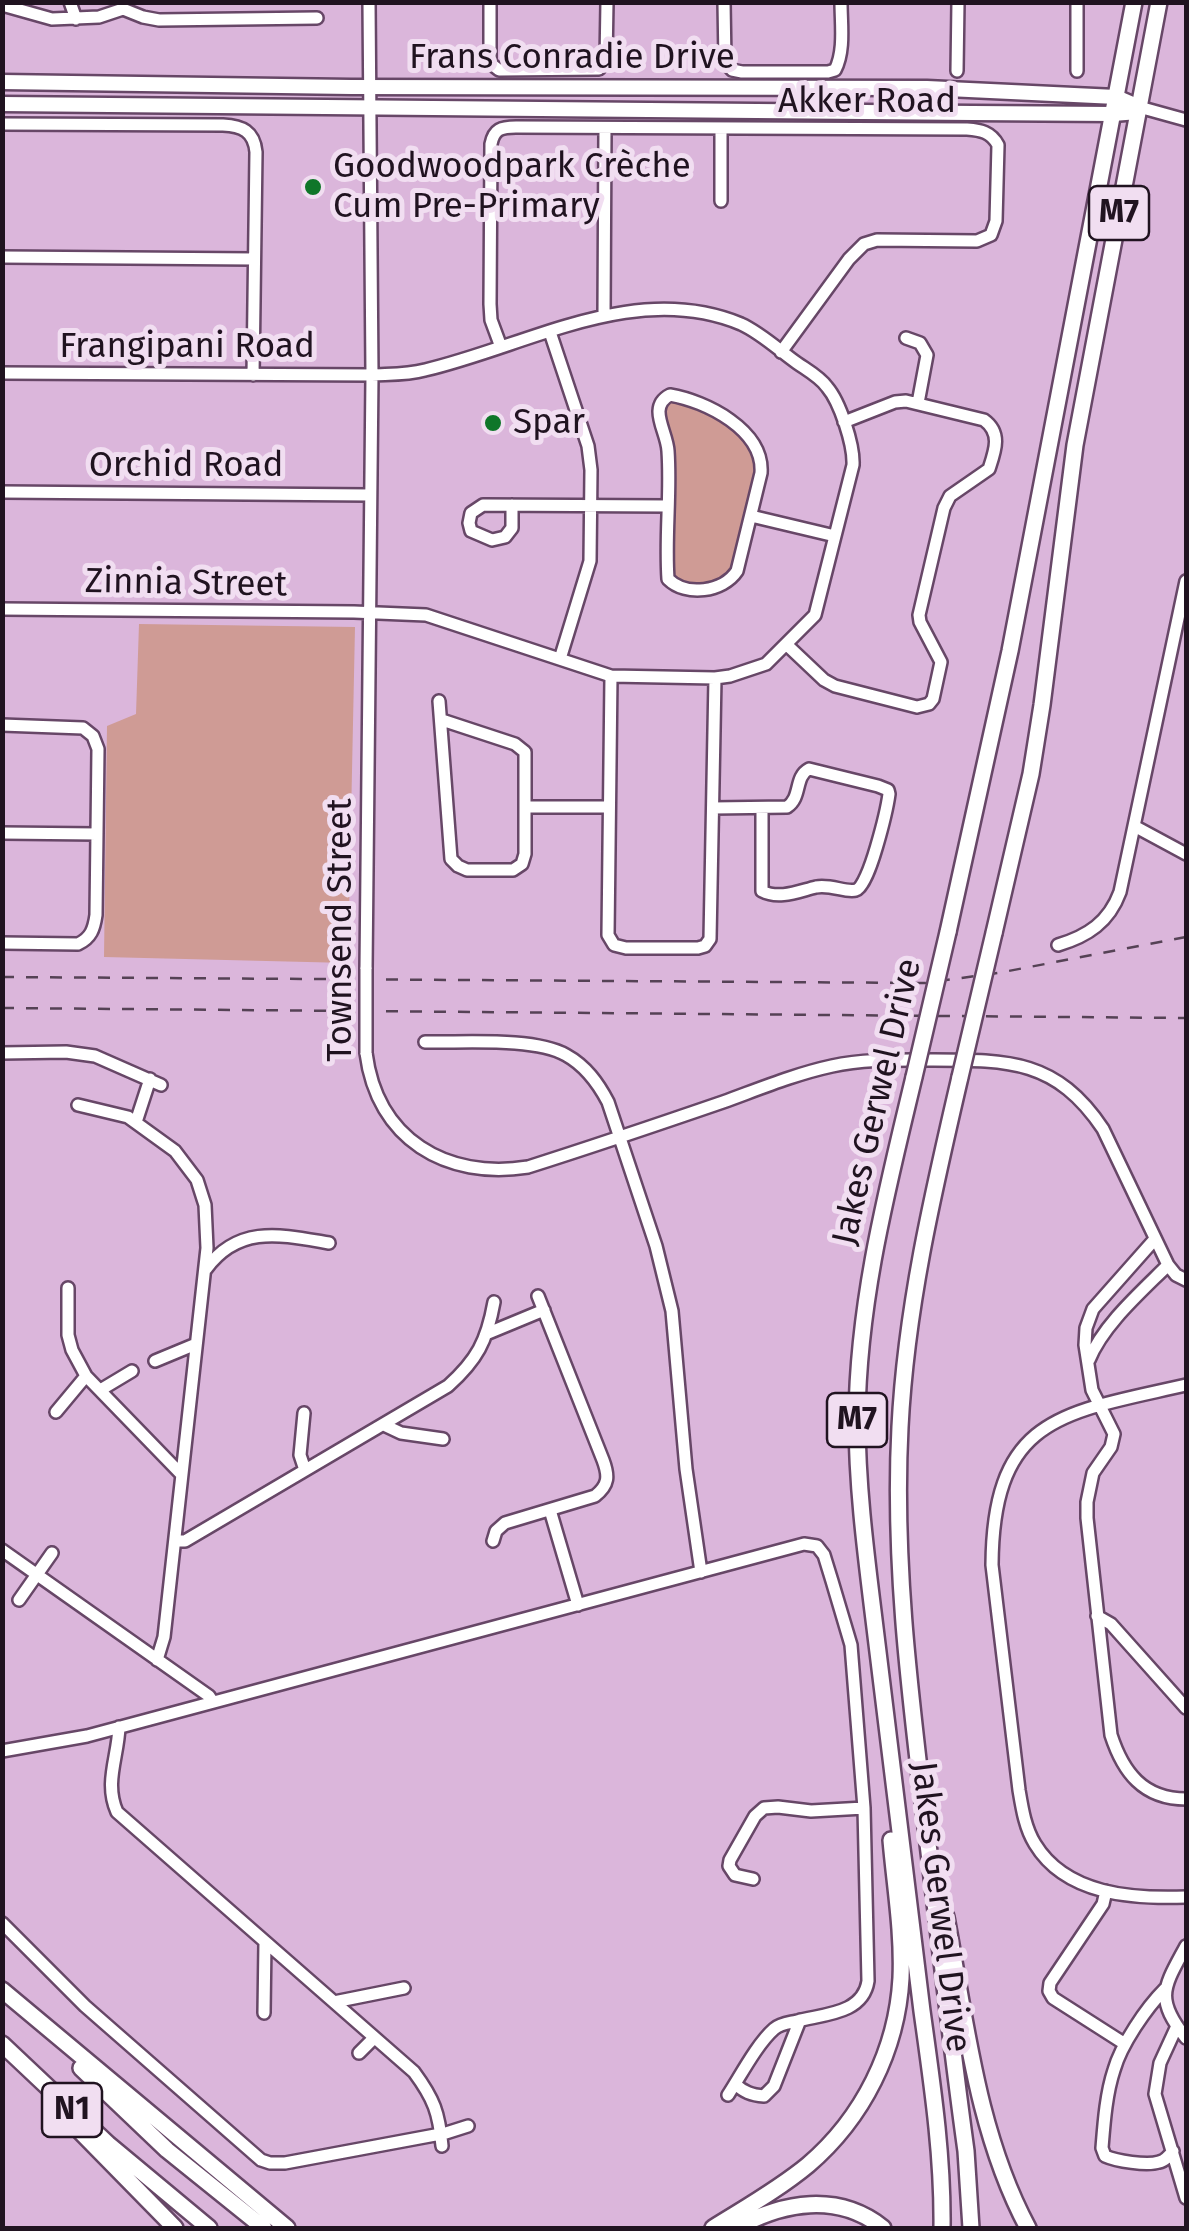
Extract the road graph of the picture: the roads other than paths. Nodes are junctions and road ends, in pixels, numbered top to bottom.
1 (70, 2) edge
2 (369, 2) edge
3 (490, 2) edge
4 (607, 2) edge
5 (724, 2) edge
6 (841, 2) edge
7 (958, 2) edge
8 (1077, 2) edge
9 (1134, 2) edge
10 (1159, 2) edge
11 (2, 5) edge
12 (123, 6) edge
13 (318, 18) dead end
14 (76, 19) junction
15 (957, 71) dead end
16 (1076, 71) dead end
17 (2, 82) edge
18 (369, 87) junction
19 (1116, 97) junction
20 (2, 104) edge
21 (370, 107) junction
22 (1143, 110) junction
23 (1112, 114) junction
24 (1186, 120) edge
25 (2, 124) edge
26 (605, 128) junction
27 (721, 130) junction
28 (721, 201) dead end
29 (2, 257) edge
30 (254, 259) junction
31 (604, 314) junction
32 (550, 332) junction
33 (906, 338) dead end
34 (502, 347) junction
35 (781, 352) junction
36 (2, 372) edge
37 (253, 374) junction
38 (372, 376) junction
39 (918, 403) junction
40 (844, 422) junction
41 (2, 492) edge
42 (370, 495) junction
43 (512, 505) dead end
44 (590, 505) junction
45 (668, 506) junction
46 (751, 516) junction
47 (836, 536) junction
48 (1186, 581) edge
49 (2, 609) edge
50 (369, 614) junction
51 (786, 644) junction
52 (560, 659) junction
53 (611, 676) junction
54 (714, 678) junction
55 (439, 701) dead end
56 (442, 720) junction
57 (2, 726) edge
58 (526, 806) junction
59 (609, 807) junction
60 (713, 808) junction
61 (762, 808) junction
62 (1136, 827) junction
63 (2, 833) edge
64 (97, 834) junction
65 (1186, 854) edge
66 (2, 943) edge
67 (1058, 945) dead end
68 (425, 1042) dead end
69 (2, 1053) edge
70 (78, 1105) dead end
71 (136, 1122) junction
72 (619, 1138) junction
73 (1155, 1239) junction
74 (329, 1243) dead end
75 (1168, 1265) junction
76 (204, 1272) junction
77 (1186, 1280) edge
78 (68, 1288) dead end
79 (538, 1296) dead end
80 (494, 1302) dead end
81 (544, 1310) junction
82 (486, 1334) junction
83 (196, 1344) junction
84 (1089, 1360) junction
85 (155, 1361) dead end
86 (132, 1371) dead end
87 (86, 1376) junction
88 (1186, 1385) edge
89 (102, 1389) junction
90 (1100, 1404) junction
91 (56, 1412) dead end
92 (304, 1413) dead end
93 (384, 1425) junction
94 (442, 1439) dead end
95 (305, 1470) junction
96 (181, 1474) junction
97 (550, 1510) junction
98 (174, 1541) junction
99 (493, 1541) dead end
100 (2, 1550) edge
101 (52, 1553) dead end
102 (701, 1572) junction
103 (38, 1574) junction
104 (19, 1600) dead end
105 (578, 1606) junction
106 (1097, 1616) junction
107 (158, 1660) junction
108 (883, 1697) junction
109 (214, 1702) junction
110 (1186, 1708) edge
111 (120, 1727) junction
112 (2, 1751) edge
113 (1186, 1798) edge
114 (864, 1808) junction
115 (928, 1845) junction
116 (753, 1880) dead end
117 (1106, 1891) junction
118 (1186, 1897) edge
119 (2, 1923) edge
120 (265, 1942) junction
121 (1186, 1946) edge
122 (404, 1988) dead end
123 (1165, 1990) junction
124 (2, 1991) edge
125 (334, 2002) junction
126 (264, 2013) dead end
127 (800, 2020) junction
128 (1177, 2026) junction
129 (374, 2038) junction
130 (1186, 2038) edge
131 (2, 2044) edge
132 (1125, 2044) junction
133 (2, 2052) edge
134 (358, 2052) dead end
135 (468, 2126) dead end
136 (441, 2140) junction
137 (1173, 2151) junction
138 (1160, 2162) junction
139 (1178, 2169) junction
140 (1186, 2198) edge
141 (175, 2228) edge
142 (210, 2228) edge
143 (264, 2228) edge
144 (287, 2228) edge
145 (712, 2228) edge
146 (736, 2228) edge
147 (883, 2228) edge
148 (942, 2228) edge
149 (971, 2228) edge
150 (1028, 2228) edge

1 - 14 street
2 - 18 street, Townsend Street
3 - 4 street
5 - 6 street
7 - 15 street
8 - 16 street
9 - 19 highway, Jakes Gerwel Drive / M7
10 - 22 highway, Jakes Gerwel Drive / M7
11 - 14 street
12 - 13 street
12 - 14 street
17 - 18 main road, Frans Conradie Drive
18 - 19 main road, Frans Conradie Drive
18 - 21 street, Townsend Street
19 - 22 main road, Frans Conradie Drive
19 - 23 highway, Jakes Gerwel Drive / M7
20 - 21 main road, Frans Conradie Drive
21 - 23 main road, Frans Conradie Drive
21 - 38 street, Townsend Street
22 - 23 main road, Frans Conradie Drive
22 - 24 street
22 - 115 highway, Jakes Gerwel Drive / M7, bridge
23 - 108 highway, Jakes Gerwel Drive / M7, bridge
25 - 30 street
26 - 27 street, Akker Road
26 - 31 street
26 - 34 street, Akker Road
27 - 28 street
27 - 35 street, Akker Road
29 - 30 street
30 - 37 street
31 - 32 street, Frangipani Road
31 - 35 street, Frangipani Road
32 - 34 street, Frangipani Road
32 - 44 street
33 - 39 street
34 - 38 street, Frangipani Road
35 - 40 street, Frangipani Road
36 - 37 street, Frangipani Road
37 - 38 street, Frangipani Road
38 - 42 street, Townsend Street
39 - 40 street
39 - 51 street
40 - 47 street, Zinnia Street
41 - 42 street, Orchid Road
42 - 50 street, Townsend Street
43 - 44 street
44 - 45 street
44 - 52 street
45 - 46 street
45 - 46 street
46 - 47 street
47 - 51 street, Zinnia Street
48 - 62 street
49 - 50 street, Zinnia Street
50 - 52 street, Zinnia Street
50 - 72 street, Townsend Street, bridge
51 - 54 street, Zinnia Street
52 - 53 street, Zinnia Street
53 - 54 street, Zinnia Street
53 - 59 street
54 - 60 street
55 - 56 street
56 - 58 street
56 - 58 street
57 - 64 street
58 - 59 street
59 - 60 street
60 - 61 street
61 - 61 street
62 - 65 street
62 - 67 street
63 - 64 street
64 - 66 street
68 - 72 street
69 - 71 street
70 - 71 street
71 - 76 street
72 - 73 street, Townsend Street
72 - 102 street
73 - 75 street, Townsend Street
73 - 84 street
74 - 76 street
75 - 77 street
75 - 84 street
76 - 83 street
78 - 87 street
79 - 81 street
80 - 82 street
81 - 82 street
81 - 97 street
82 - 93 street
83 - 85 street
83 - 96 street
84 - 90 street
86 - 89 street
87 - 89 street
87 - 91 street
88 - 90 street
89 - 96 street
90 - 106 street
90 - 117 street
92 - 95 street
93 - 94 street
93 - 95 street
95 - 98 street
96 - 98 street
97 - 99 street
97 - 105 street
98 - 107 street
100 - 103 street
101 - 103 street
102 - 105 street
102 - 114 street
103 - 104 street
103 - 107 street
105 - 109 street
106 - 110 street
106 - 113 street
107 - 109 street
108 - 145 highway
108 - 148 highway, Jakes Gerwel Drive / M7
109 - 111 street
111 - 112 street
111 - 120 street
114 - 116 street
114 - 127 street
115 - 149 highway, Jakes Gerwel Drive / M7
115 - 150 highway
117 - 118 street
117 - 132 street
119 - 136 street
120 - 125 street
120 - 126 street
121 - 123 street
122 - 125 street
123 - 128 street
123 - 132 street
124 - 143 highway, N1
124 - 144 highway
125 - 129 street
127 - 127 street
128 - 130 street
128 - 137 street
129 - 134 street
129 - 136 street
131 - 142 highway, N1
132 - 138 street
133 - 141 highway
135 - 136 street
137 - 138 street
137 - 139 street
138 - 139 street
139 - 140 street
146 - 147 highway

